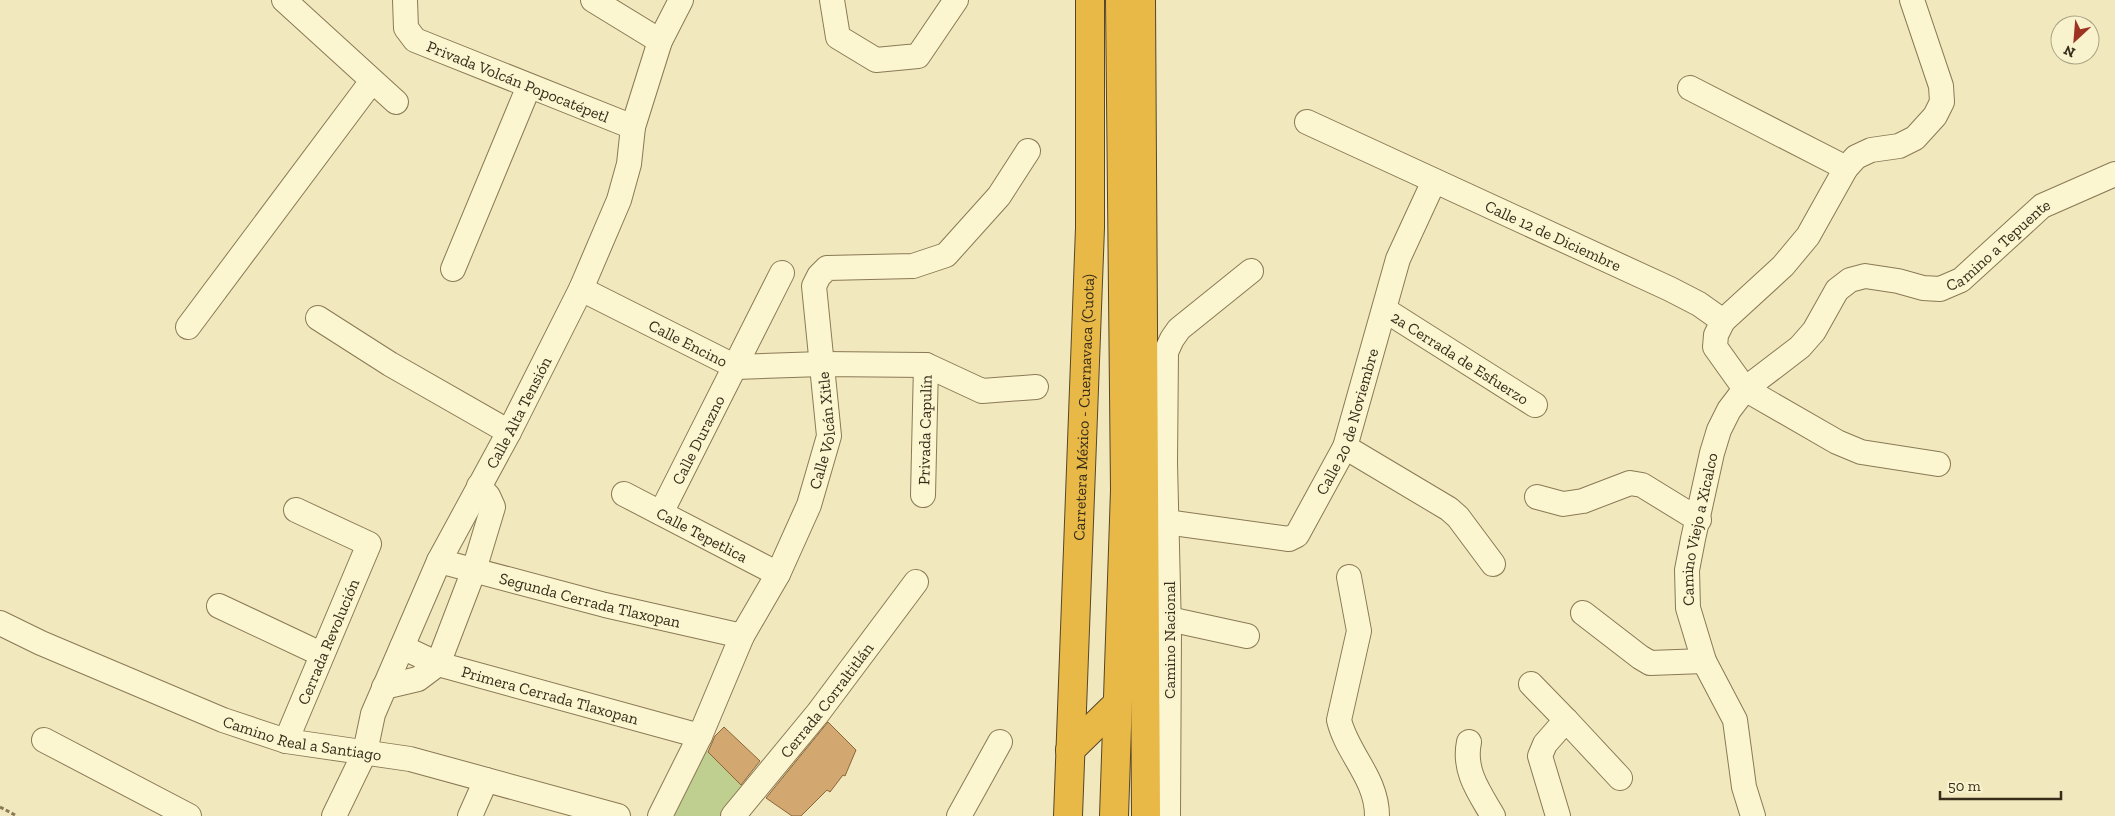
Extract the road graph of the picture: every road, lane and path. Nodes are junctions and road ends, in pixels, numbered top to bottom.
1 (284, 0) edge
2 (405, 0) edge
3 (593, 0) edge
4 (681, 0) edge
5 (832, 0) edge
6 (956, 0) edge
7 (1090, 0) edge
8 (1120, 0) edge
9 (1141, 0) edge
10 (1912, 0) edge
11 (660, 40) junction
12 (372, 81) junction
13 (529, 86) junction
14 (1690, 88) dead end
15 (396, 102) dead end
16 (1307, 122) dead end
17 (633, 127) junction
18 (1028, 151) dead end
19 (1846, 168) junction
20 (2115, 174) edge
21 (1434, 181) junction
22 (1090, 228) junction
23 (453, 269) dead end
24 (1251, 270) dead end
25 (782, 273) dead end
26 (581, 289) junction
27 (1385, 310) junction
28 (318, 318) dead end
29 (1723, 321) junction
30 (188, 327) dead end
31 (822, 364) junction
32 (926, 365) junction
33 (736, 367) junction
34 (1036, 387) dead end
35 (1745, 389) junction
36 (1535, 405) dead end
37 (509, 432) junction
38 (1345, 447) junction
39 (1938, 464) dead end
40 (479, 486) junction
41 (624, 494) dead end
42 (923, 495) dead end
43 (1537, 497) dead end
44 (296, 510) dead end
45 (661, 513) junction
46 (1699, 520) junction
47 (1166, 522) junction
48 (439, 561) junction
49 (1494, 564) dead end
50 (474, 570) junction
51 (778, 574) junction
52 (1349, 577) dead end
53 (916, 582) dead end
54 (220, 606) dead end
55 (1583, 613) dead end
56 (1169, 620) junction
57 (0, 623) edge
58 (742, 636) junction
59 (1247, 636) dead end
60 (402, 647) junction
61 (321, 654) junction
62 (1704, 661) junction
63 (438, 664) junction
64 (1531, 684) dead end
65 (384, 687) junction
66 (1112, 709) junction
67 (1566, 720) junction
68 (700, 736) junction
69 (44, 740) dead end
70 (286, 741) junction
71 (1000, 742) dead end
72 (1469, 742) dead end
73 (1070, 750) junction
74 (365, 752) junction
75 (1620, 778) dead end
76 (486, 780) junction
77 (0, 807) edge
78 (576, 811) edge
79 (17, 816) edge
80 (189, 816) edge
81 (334, 816) edge
82 (470, 816) edge
83 (618, 816) edge
84 (660, 816) edge
85 (733, 816) edge
86 (959, 816) edge
87 (1068, 816) edge
88 (1108, 816) edge
89 (1114, 816) edge
90 (1146, 816) edge
91 (1168, 816) edge
92 (1377, 816) edge
93 (1493, 816) edge
94 (1558, 816) edge
95 (1752, 816) edge

1 - 12 street
2 - 13 street, Privada Volcán Popocatépetl
3 - 11 street
4 - 11 street, Calle Alta Tensión
5 - 6 street
7 - 22 highway, Carretera México - Cuernavaca (Cuota)
8 - 89 highway
9 - 90 highway
10 - 19 street
11 - 17 street, Calle Alta Tensión
12 - 15 street
12 - 30 street
13 - 17 street, Privada Volcán Popocatépetl
13 - 23 street
14 - 19 street
16 - 21 street, Calle 12 de Diciembre
17 - 26 street, Calle Alta Tensión
18 - 31 street, Calle Volcán Xitle
19 - 29 street
20 - 35 street, Camino a Tepuente
21 - 27 street, Calle 20 de Noviembre
21 - 29 street, Calle 12 de Diciembre
22 - 66 highway
22 - 73 highway, Carretera México - Cuernavaca (Cuota)
24 - 47 street, Camino Nacional
25 - 33 street, Calle Durazno
26 - 33 street, Calle Encino
26 - 37 street, Calle Alta Tensión
27 - 36 street, 2a Cerrada de Esfuerzo
27 - 38 street, Calle 20 de Noviembre
28 - 37 street
29 - 35 street
31 - 32 street, Calle Encino
31 - 33 street, Calle Encino
31 - 51 street, Calle Volcán Xitle
32 - 34 street, Calle Encino
32 - 42 street, Privada Capulín
33 - 45 street, Calle Durazno
35 - 39 street
35 - 46 street, Camino Viejo a Xicalco
37 - 40 street, Calle Alta Tensión
38 - 47 street, Calle 20 de Noviembre
38 - 49 street
40 - 48 street, Calle Alta Tensión
40 - 50 street
41 - 45 street, Calle Tepetlica
43 - 46 street
44 - 61 street, Cerrada Revolución
45 - 51 street, Calle Tepetlica
46 - 62 street, Camino Viejo a Xicalco
47 - 56 street, Camino Nacional
48 - 50 street, Segunda Cerrada Tlaxopan
48 - 60 street, Calle Alta Tensión
50 - 58 street, Segunda Cerrada Tlaxopan
50 - 63 street
51 - 58 street, Calle Volcán Xitle
52 - 92 street
53 - 85 street, Cerrada Corraltitlán
54 - 61 street
55 - 62 street
56 - 59 street
56 - 91 street, Camino Nacional
57 - 70 street, Camino Real a Santiago
58 - 68 street, Calle Volcán Xitle
60 - 63 street, Primera Cerrada Tlaxopan
60 - 65 street, Calle Alta Tensión
61 - 70 street, Cerrada Revolución
62 - 95 street, Camino Viejo a Xicalco
63 - 65 street
63 - 68 street, Primera Cerrada Tlaxopan
64 - 67 street
65 - 74 street, Calle Alta Tensión
66 - 73 highway
66 - 88 highway
67 - 75 street
67 - 94 street
68 - 84 street, Calle Volcán Xitle
69 - 80 street
70 - 74 street, Camino Real a Santiago
71 - 86 street
72 - 93 street
73 - 87 highway, Carretera México - Cuernavaca (Cuota)
74 - 76 street, Camino Real a Santiago
74 - 81 street, Calle Alta Tensión
76 - 78 street, Camino Real a Santiago
76 - 82 street
77 - 79 path
78 - 83 street, Camino Real a Santiago

